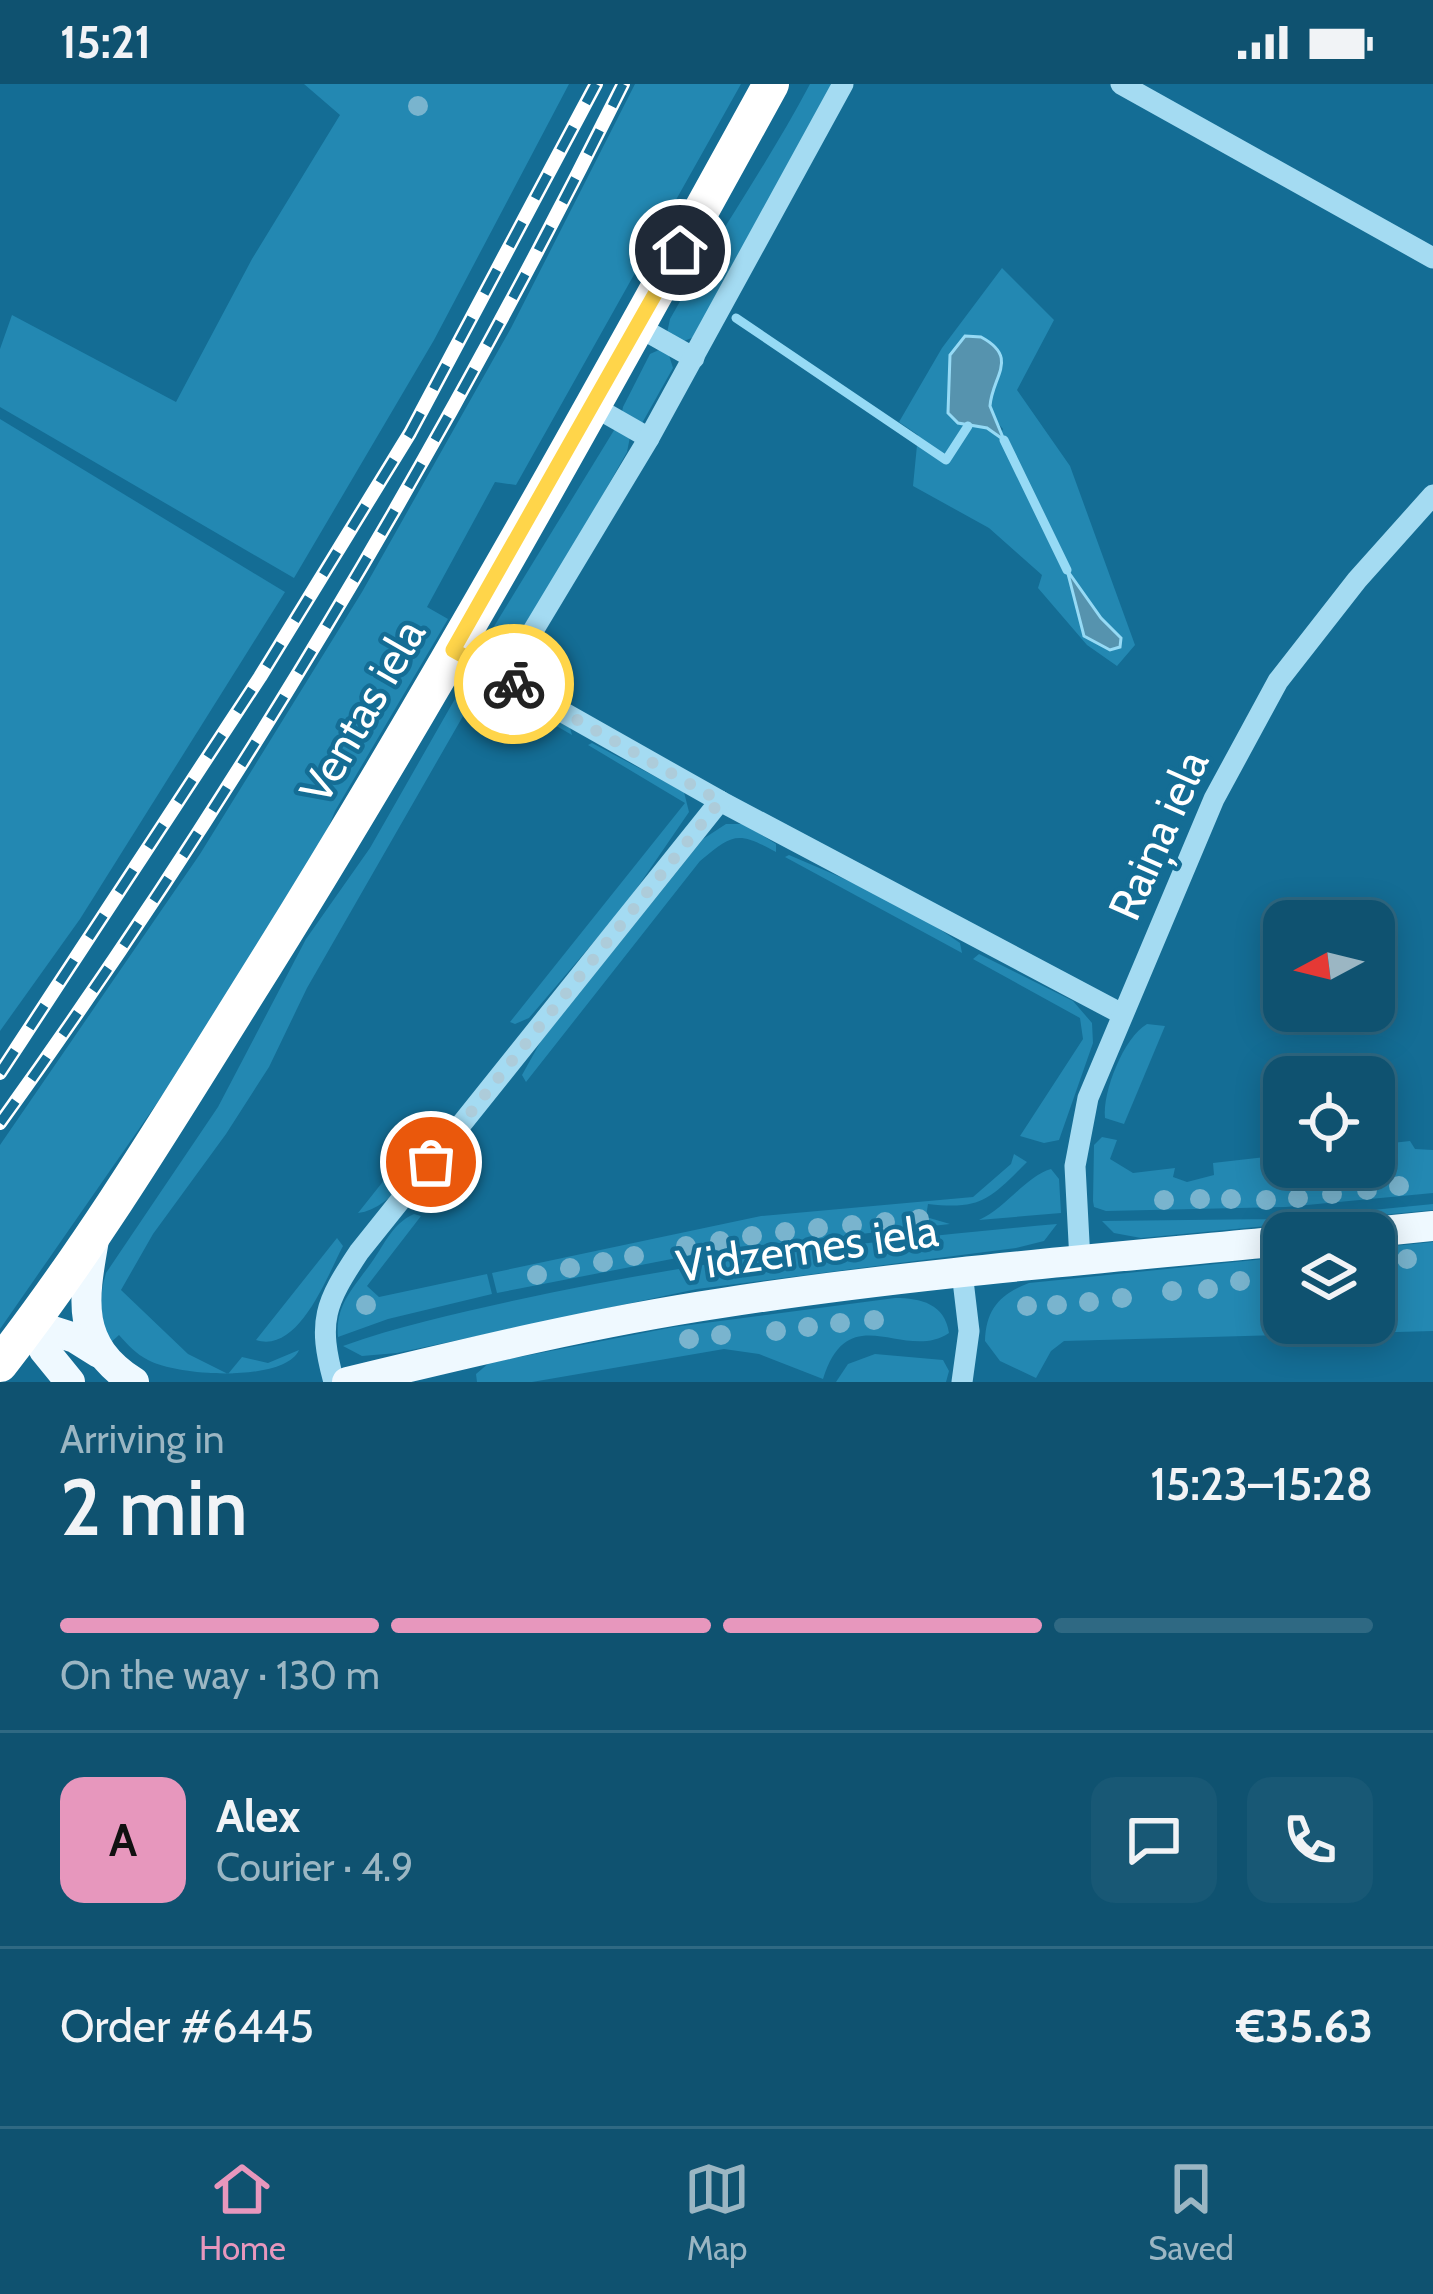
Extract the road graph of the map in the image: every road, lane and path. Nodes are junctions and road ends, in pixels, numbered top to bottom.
1 (771, 84) edge
2 (843, 84) edge
3 (1120, 84) edge
4 (1433, 258) edge
5 (637, 326) junction
6 (694, 358) junction
7 (593, 406) junction
8 (649, 438) junction
9 (1433, 495) edge
10 (453, 650) junction
11 (505, 679) junction
12 (720, 801) junction
13 (1121, 1014) junction
14 (1433, 1226) edge
15 (1395, 1230) edge
16 (96, 1231) junction
17 (1263, 1243) edge
18 (1080, 1261) junction
19 (962, 1272) junction
20 (31, 1324) junction
21 (98, 1353) junction
22 (0, 1364) edge
23 (70, 1382) edge
24 (134, 1382) edge
25 (334, 1382) edge
26 (347, 1382) edge
27 (962, 1382) edge

1 - 5 highway, Ventas iela
2 - 6 street
3 - 4 street
5 - 6 street
5 - 7 highway, Ventas iela
6 - 8 street
7 - 8 street
7 - 10 highway, Ventas iela
8 - 11 street
9 - 13 street, Raiņa iela
10 - 11 street
10 - 16 highway, Ventas iela
11 - 12 street
12 - 13 street
12 - 25 street
13 - 18 street, Raiņa iela
14 - 15 main road
16 - 20 highway, Ventas iela
16 - 21 main road
17 - 18 main road, Vidzemes iela
18 - 19 main road, Vidzemes iela
19 - 26 main road, Vidzemes iela
19 - 27 street
20 - 21 main road
20 - 22 highway, Ventas iela
20 - 23 main road
21 - 24 main road

